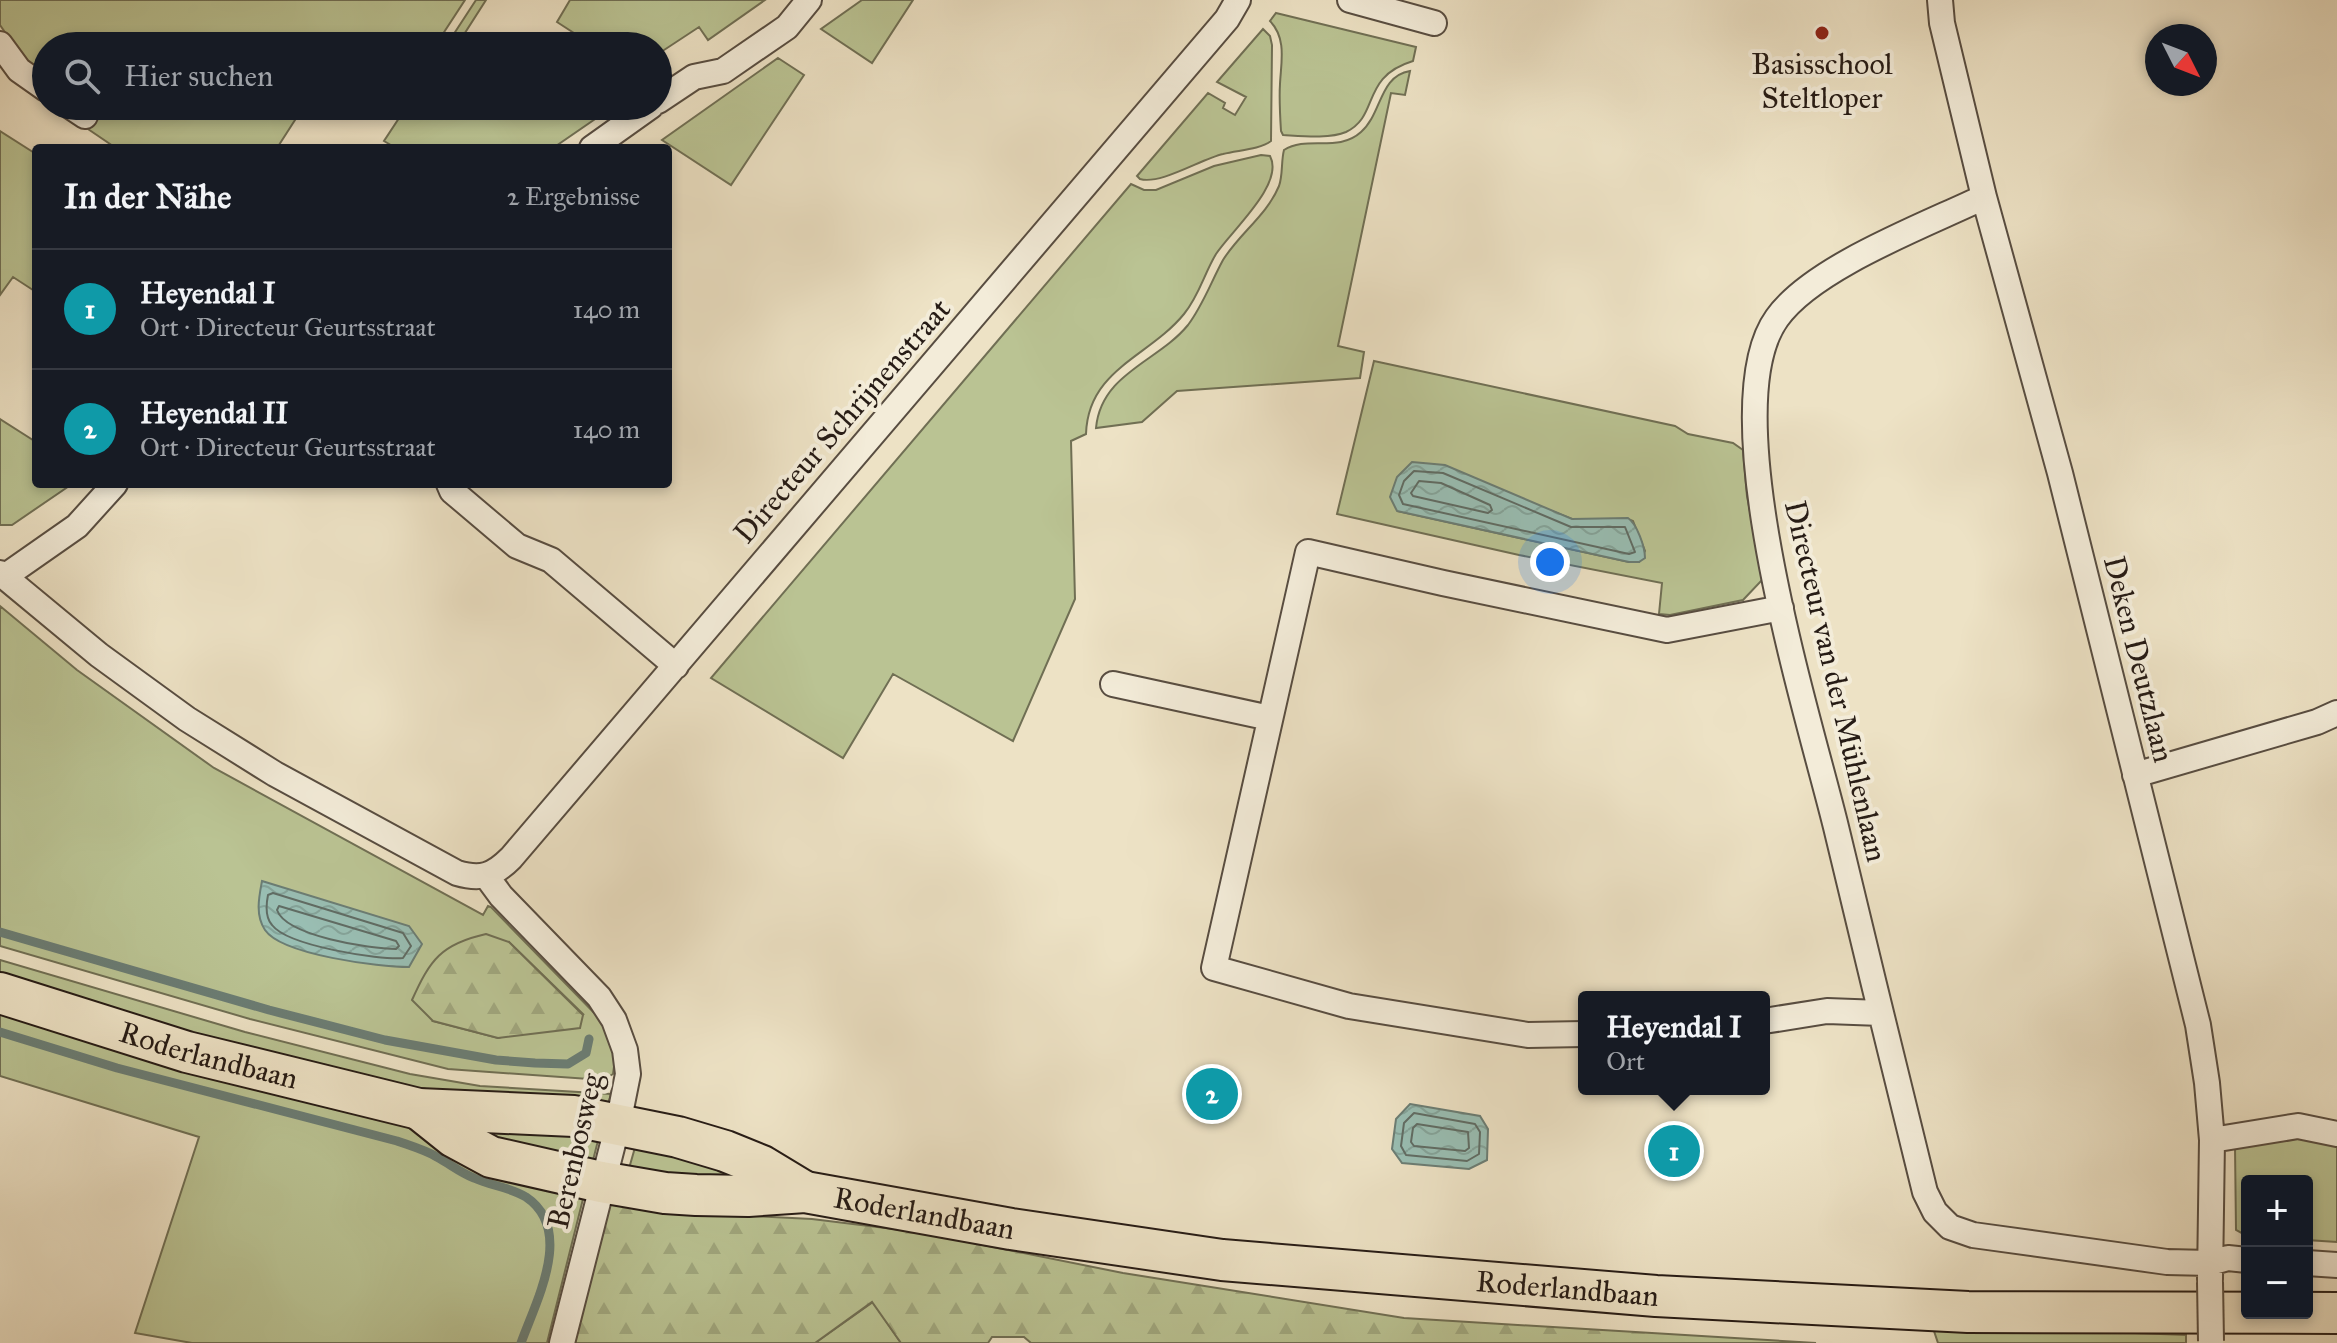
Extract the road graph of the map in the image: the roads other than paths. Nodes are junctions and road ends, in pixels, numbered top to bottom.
1 (809, 0) edge
2 (1238, 0) edge
3 (1350, 0) edge
4 (1940, 0) edge
5 (1434, 23) dead end
6 (0, 44) edge
7 (32, 79) edge
8 (672, 92) edge
9 (631, 120) edge
10 (598, 144) edge
11 (1984, 197) junction
12 (111, 488) edge
13 (451, 488) edge
14 (2, 575) edge
15 (1781, 608) junction
16 (676, 666) junction
17 (1113, 684) dead end
18 (2337, 713) edge
19 (1270, 718) junction
20 (2135, 775) junction
21 (487, 877) junction
22 (0, 993) edge
23 (1881, 1013) junction
24 (1770, 1020) edge
25 (1578, 1034) edge
26 (419, 1109) junction
27 (618, 1124) junction
28 (2337, 1134) edge
29 (2212, 1140) junction
30 (601, 1182) junction
31 (805, 1192) junction
32 (2241, 1259) edge
33 (2313, 1263) edge
34 (2337, 1265) edge
35 (2210, 1272) junction
36 (2337, 1313) edge
37 (2211, 1342) edge
38 (562, 1343) edge

1 - 8 street
2 - 16 street, Directeur Schrijnenstraat
3 - 5 street
4 - 11 street
6 - 7 street
9 - 10 street
11 - 15 street, Directeur van der Mühlenlaan
11 - 20 street, Deken Deutzlaan
12 - 14 street
13 - 16 street
14 - 21 street
15 - 19 street
15 - 23 street, Directeur van der Mühlenlaan
16 - 21 street, Directeur Schrijnenstraat
17 - 19 street
18 - 20 street
19 - 25 street
20 - 29 street, Deken Deutzlaan
21 - 27 street, Berenbosweg
22 - 26 main road, Roderlandbaan
23 - 24 street
23 - 35 street, Directeur van der Mühlenlaan
26 - 27 main road, Roderlandbaan
26 - 30 main road, Roderlandbaan
27 - 30 street, Berenbosweg
27 - 31 main road, Roderlandbaan
28 - 29 street
29 - 35 street, Deken Deutzlaan
30 - 31 main road, Roderlandbaan
30 - 38 street, Berenbosweg
31 - 36 main road, Roderlandbaan
32 - 35 street, Directeur van der Mühlenlaan
33 - 34 street
35 - 37 street, Deken Deutzlaan, bridge

